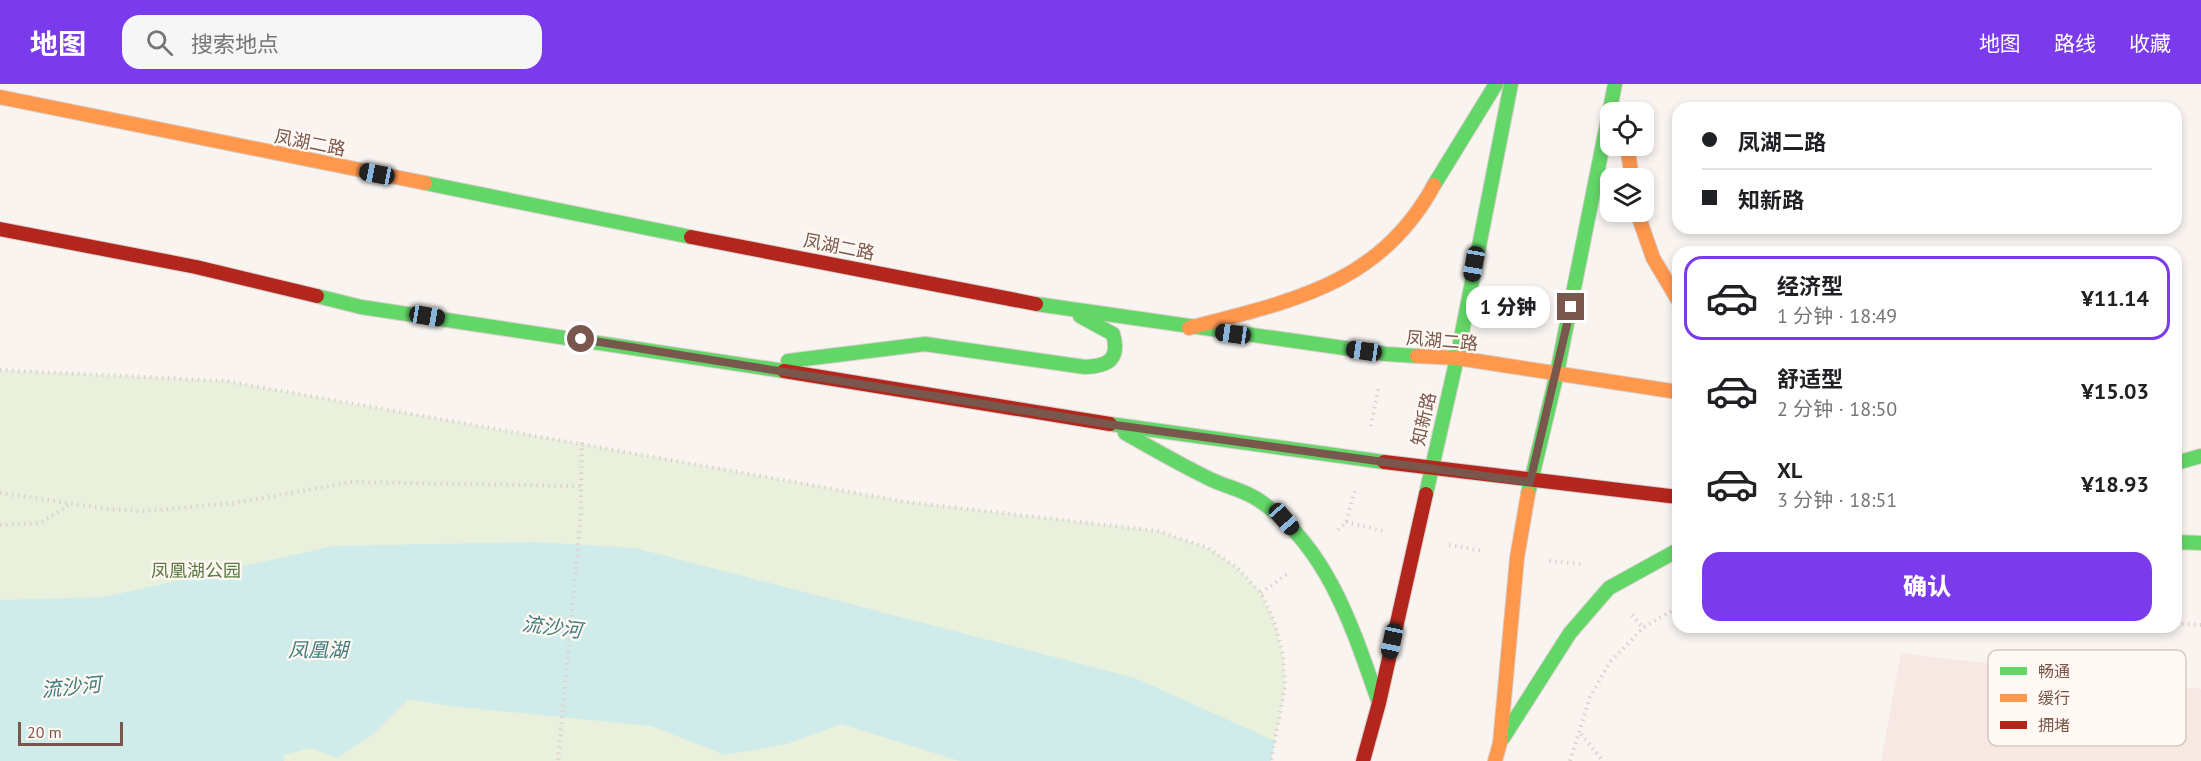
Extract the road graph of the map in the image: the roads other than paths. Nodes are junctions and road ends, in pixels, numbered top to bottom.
1 (1496, 84) edge
2 (1511, 84) edge
3 (1616, 84) edge
4 (0, 97) edge
5 (1620, 102) edge
6 (1640, 222) edge
7 (0, 229) edge
8 (1672, 291) edge
9 (1068, 310) junction
10 (1190, 328) junction
11 (1457, 358) junction
12 (753, 366) junction
13 (1557, 373) junction
14 (1672, 392) edge
15 (1108, 424) junction
16 (2201, 456) edge
17 (2182, 461) edge
18 (1431, 469) junction
19 (1530, 482) junction
20 (1672, 497) edge
21 (2182, 542) edge
22 (2201, 543) edge
23 (1672, 553) edge
24 (1379, 703) junction
25 (1500, 742) junction
26 (1363, 761) edge
27 (1495, 761) edge

1 - 10 street
2 - 11 street, 知新路
3 - 5 street
3 - 13 street
4 - 9 street, 凤湖二路
6 - 8 street
7 - 12 street
9 - 10 street, 凤湖二路
9 - 12 street
10 - 11 street, 凤湖二路
11 - 13 street, 凤湖二路
11 - 18 street, 知新路
12 - 15 street
13 - 14 street, 凤湖二路
13 - 19 street
15 - 18 street
15 - 24 street
16 - 17 street
18 - 19 street
18 - 24 street, 知新路
19 - 20 street
19 - 25 street
21 - 22 street
23 - 25 street
24 - 26 street, 知新路
25 - 27 street

